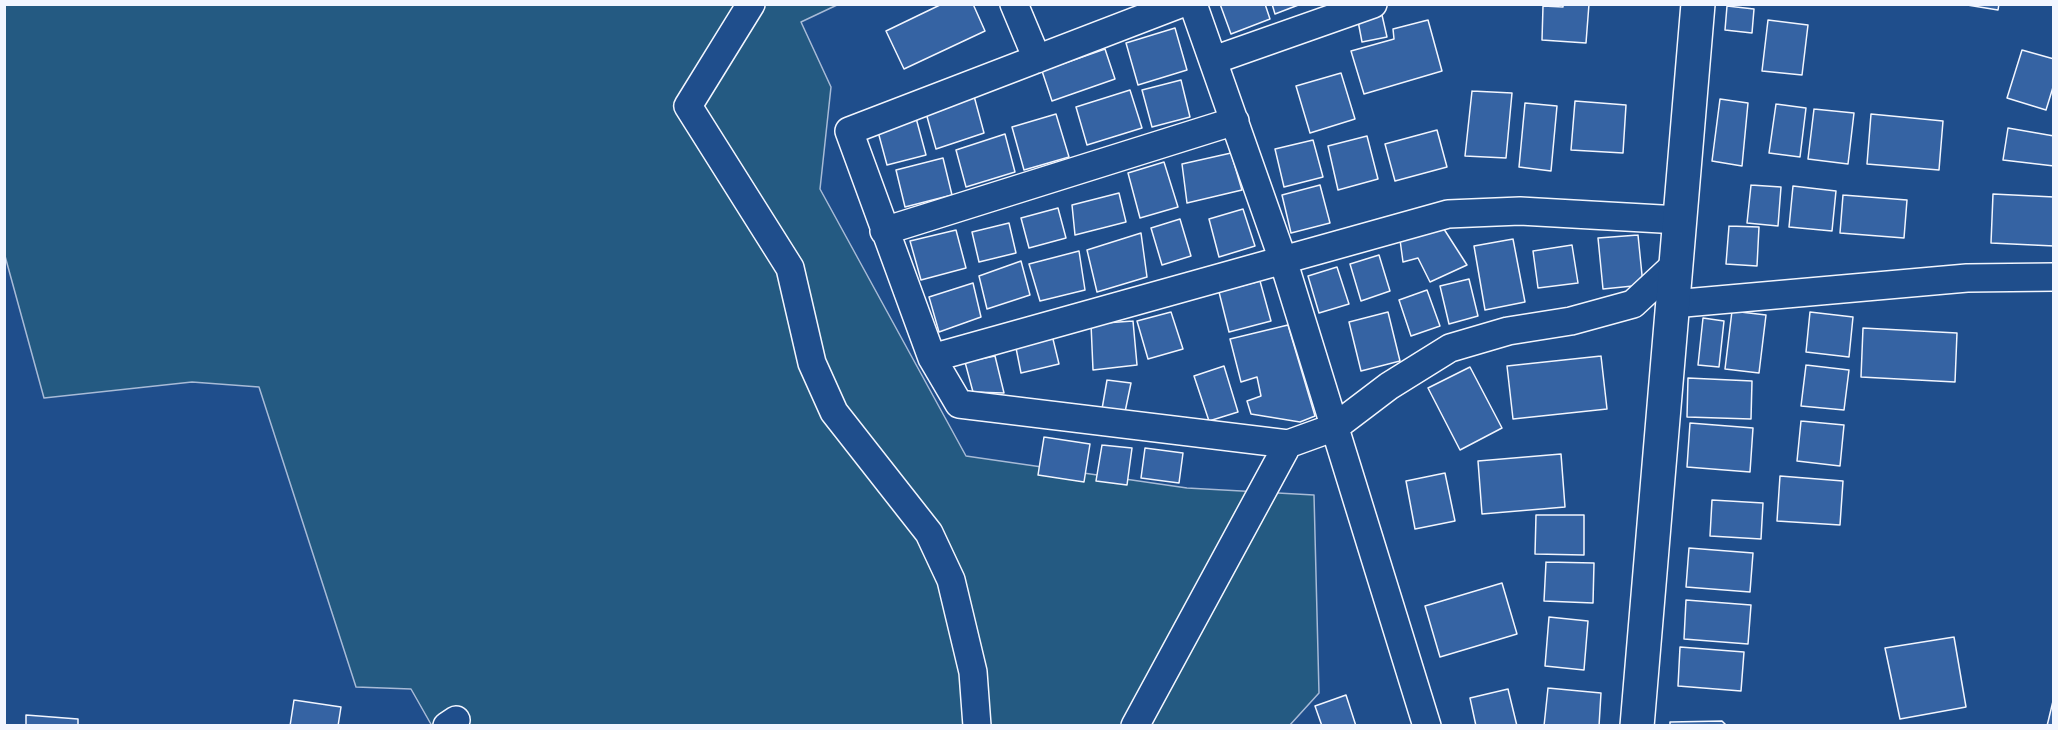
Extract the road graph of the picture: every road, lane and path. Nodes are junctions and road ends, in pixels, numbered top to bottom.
1 (751, 4) edge
2 (1014, 4) edge
3 (1180, 4) edge
4 (1193, 4) edge
5 (1373, 4) edge
6 (1698, 4) edge
7 (1037, 59) junction
8 (1214, 60) junction
9 (1235, 121) junction
10 (1679, 220) junction
11 (884, 231) junction
12 (1283, 260) junction
13 (1676, 264) junction
14 (2054, 277) edge
15 (1673, 304) junction
16 (932, 358) junction
17 (1335, 427) junction
18 (1287, 444) junction
19 (977, 726) edge
20 (1135, 726) edge
21 (1427, 726) edge
22 (1637, 726) edge

1 - 19 street
2 - 7 street
3 - 7 street
4 - 8 street
5 - 8 street
6 - 10 street
7 - 11 street
8 - 9 street
9 - 11 street
9 - 12 street
10 - 12 street
10 - 13 street
11 - 16 street
12 - 16 street
12 - 17 street
13 - 15 street
13 - 17 street
14 - 15 street
15 - 22 street
16 - 18 street
17 - 18 street
17 - 21 street
18 - 20 street

